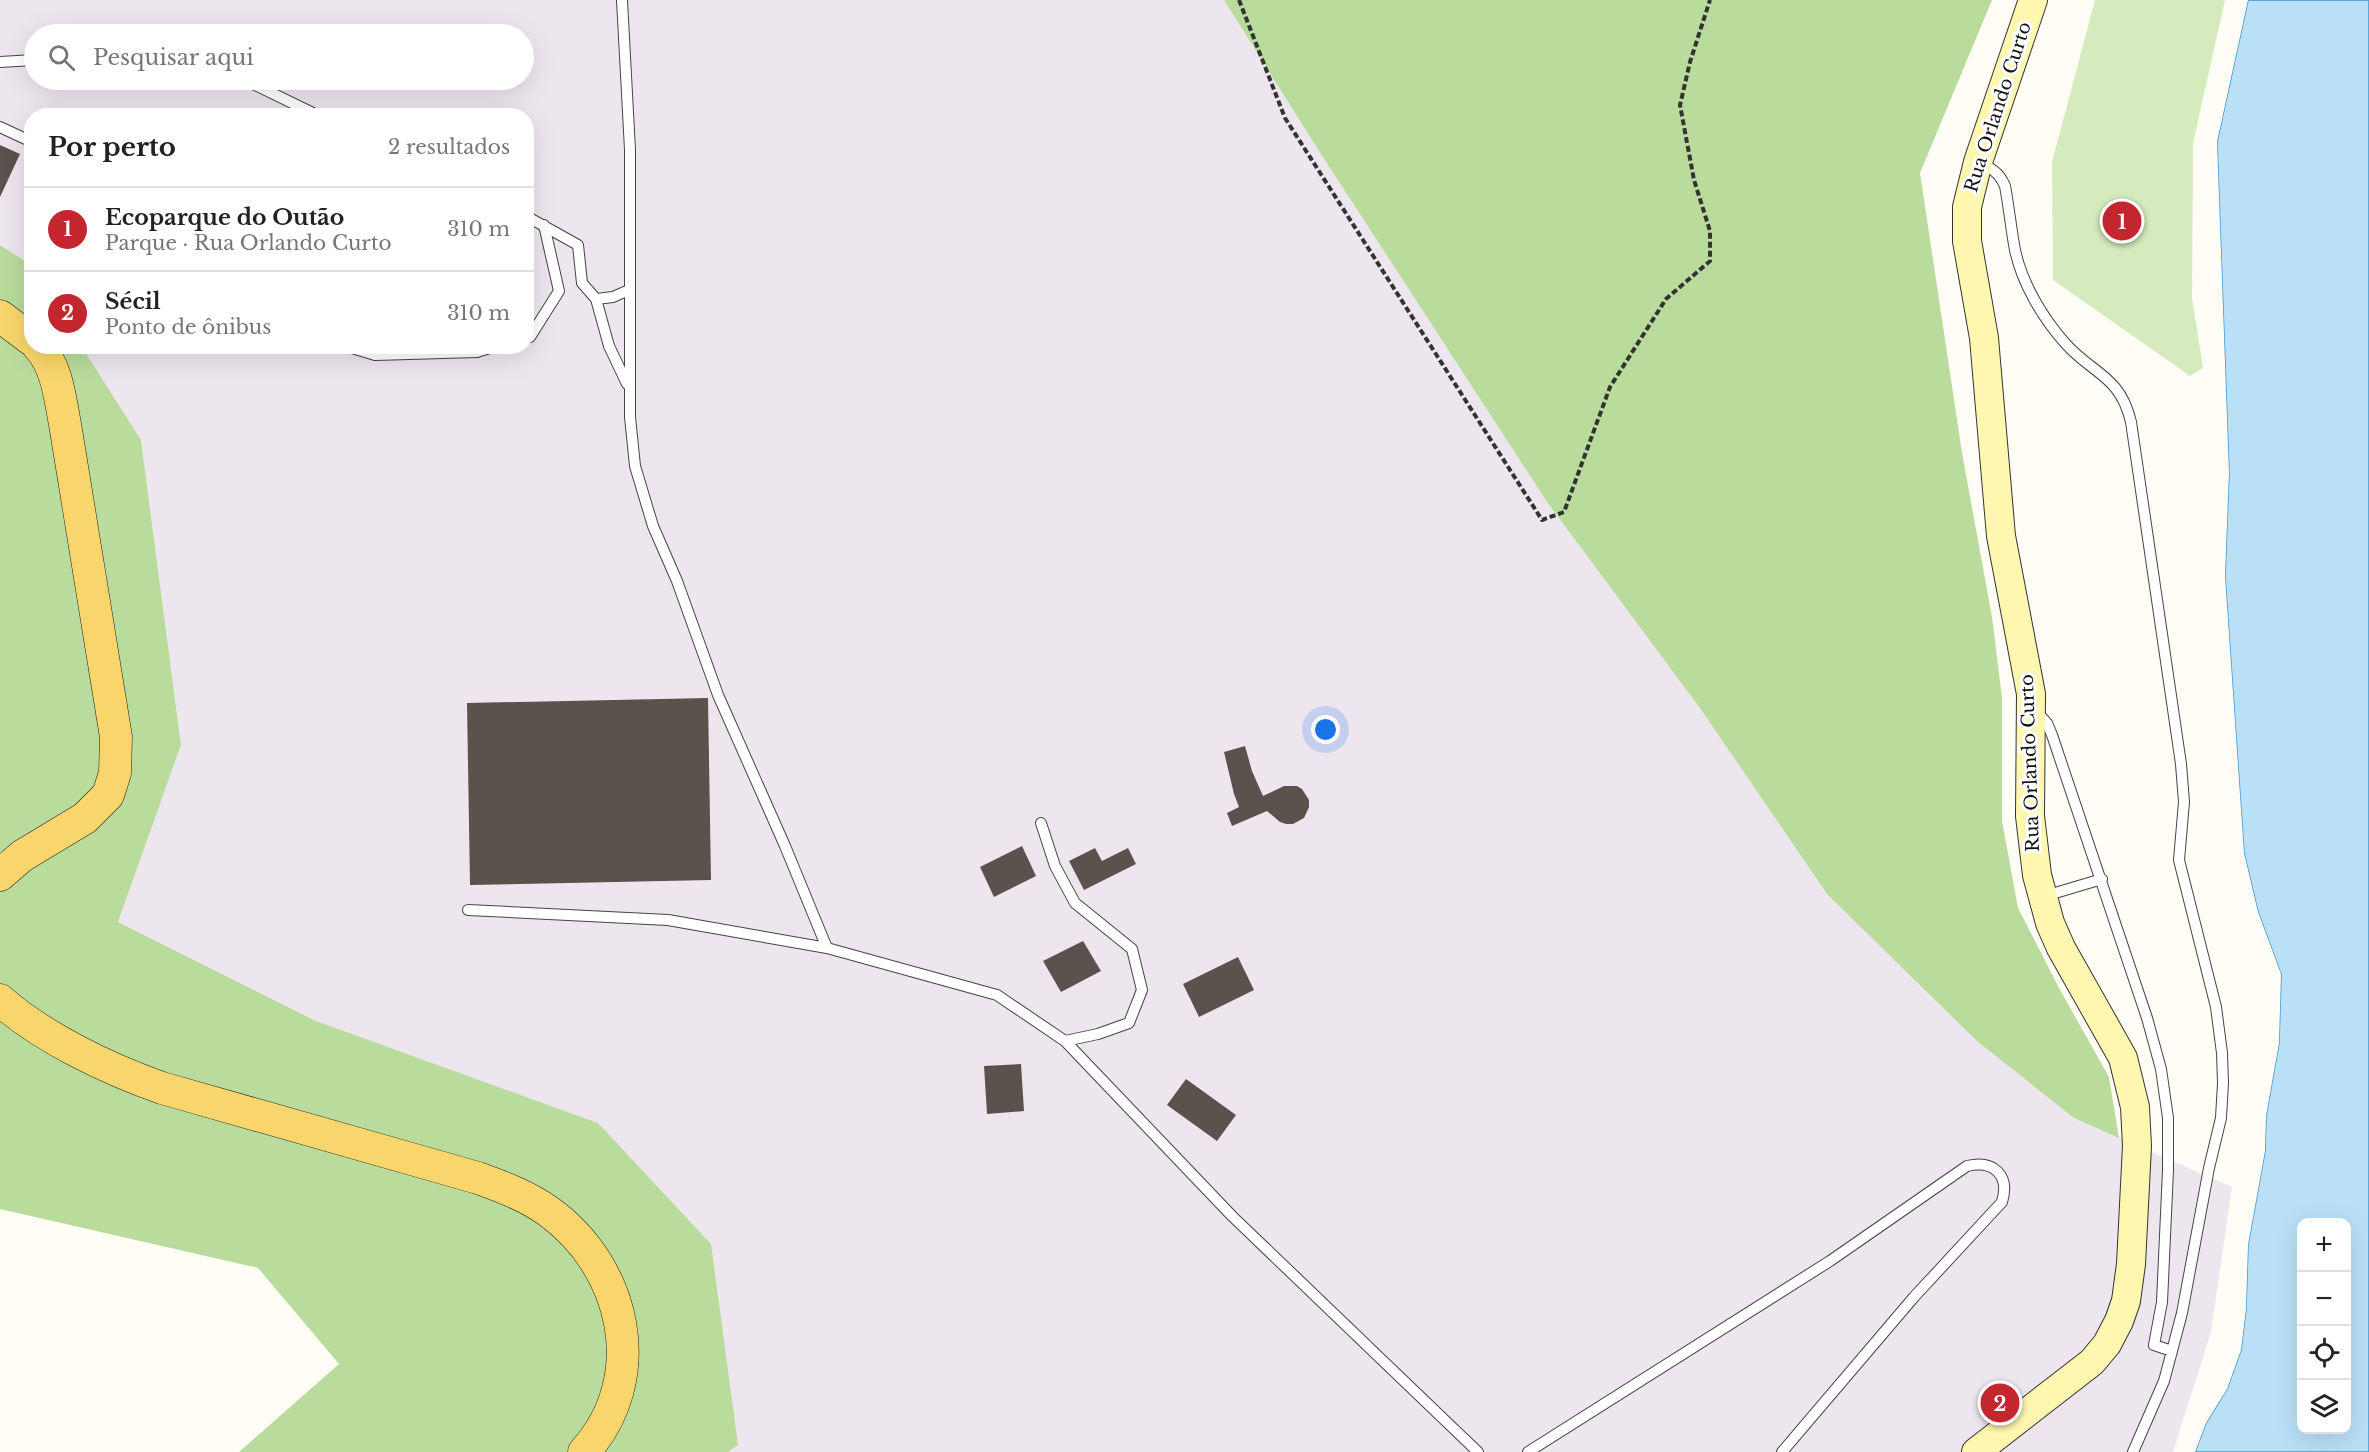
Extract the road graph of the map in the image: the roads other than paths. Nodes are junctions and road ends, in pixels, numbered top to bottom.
1 (622, 0) edge
2 (2033, 0) edge
3 (24, 61) edge
4 (0, 62) edge
5 (266, 90) edge
6 (303, 108) edge
7 (0, 127) edge
8 (24, 138) edge
9 (1978, 162) junction
10 (534, 220) edge
11 (544, 225) junction
12 (629, 290) junction
13 (596, 299) junction
14 (0, 316) edge
15 (534, 331) edge
16 (24, 334) edge
17 (44, 354) edge
18 (372, 354) edge
19 (409, 354) edge
20 (630, 389) junction
21 (2031, 709) junction
22 (1041, 824) dead end
23 (0, 875) edge
24 (2102, 879) junction
25 (2042, 897) junction
26 (468, 910) dead end
27 (827, 948) junction
28 (0, 1000) edge
29 (1065, 1041) junction
30 (2172, 1351) junction
31 (584, 1452) edge
32 (1478, 1452) edge
33 (1528, 1452) edge
34 (1782, 1452) edge
35 (1976, 1452) edge
36 (2133, 1452) edge

1 - 12 lane
2 - 9 main road, Rua Orlando Curto
3 - 4 lane
5 - 6 lane
7 - 8 lane
9 - 21 main road, Rua Orlando Curto
9 - 30 lane
10 - 11 lane
11 - 13 lane
11 - 15 lane
12 - 13 lane
12 - 20 lane
13 - 20 lane
14 - 16 main road
17 - 23 main road
18 - 19 lane
20 - 27 lane
21 - 24 lane
21 - 25 main road, Rua Orlando Curto
22 - 29 lane
24 - 25 lane
24 - 30 lane
25 - 35 main road, Rua Orlando Curto
26 - 27 lane
27 - 29 lane
28 - 31 main road
29 - 32 lane
30 - 36 lane
33 - 34 lane

